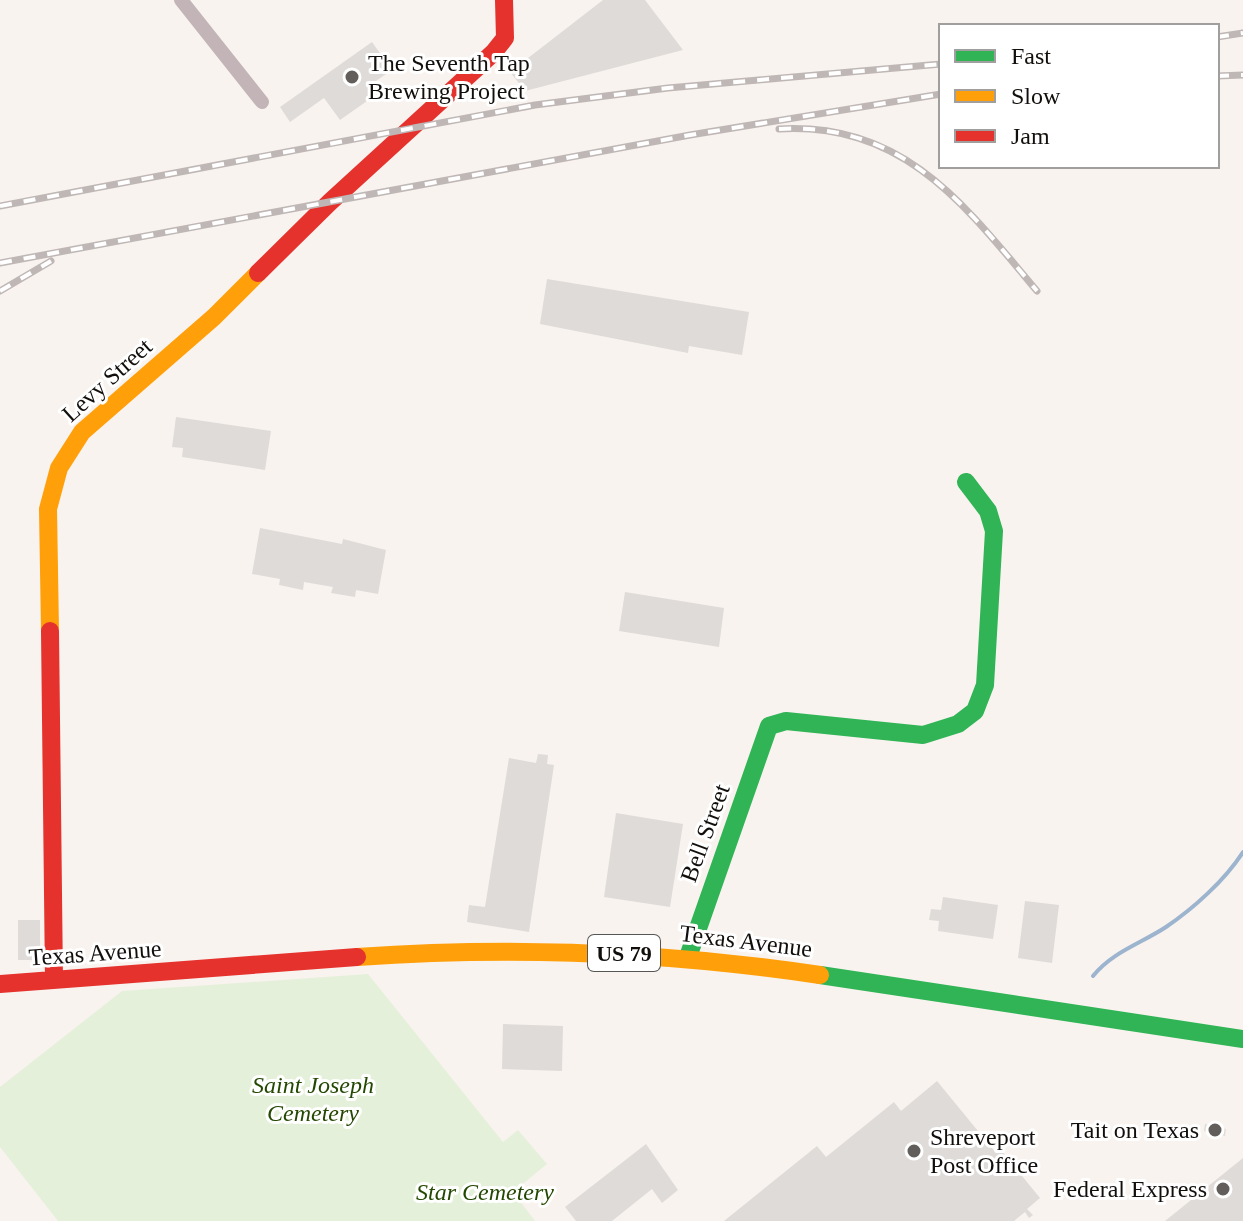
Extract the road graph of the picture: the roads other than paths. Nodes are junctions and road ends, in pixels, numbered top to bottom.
1 (181, 0) edge
2 (504, 0) edge
3 (262, 102) dead end
4 (966, 482) dead end
5 (688, 957) junction
6 (54, 980) junction
7 (0, 984) edge
8 (1243, 1039) edge

1 - 3 street
2 - 6 street, Levy Street
4 - 5 street, Bell Street
5 - 6 street, Texas Avenue / US 79
5 - 8 street, Texas Avenue / US 79
6 - 7 street, Texas Avenue / US 79

